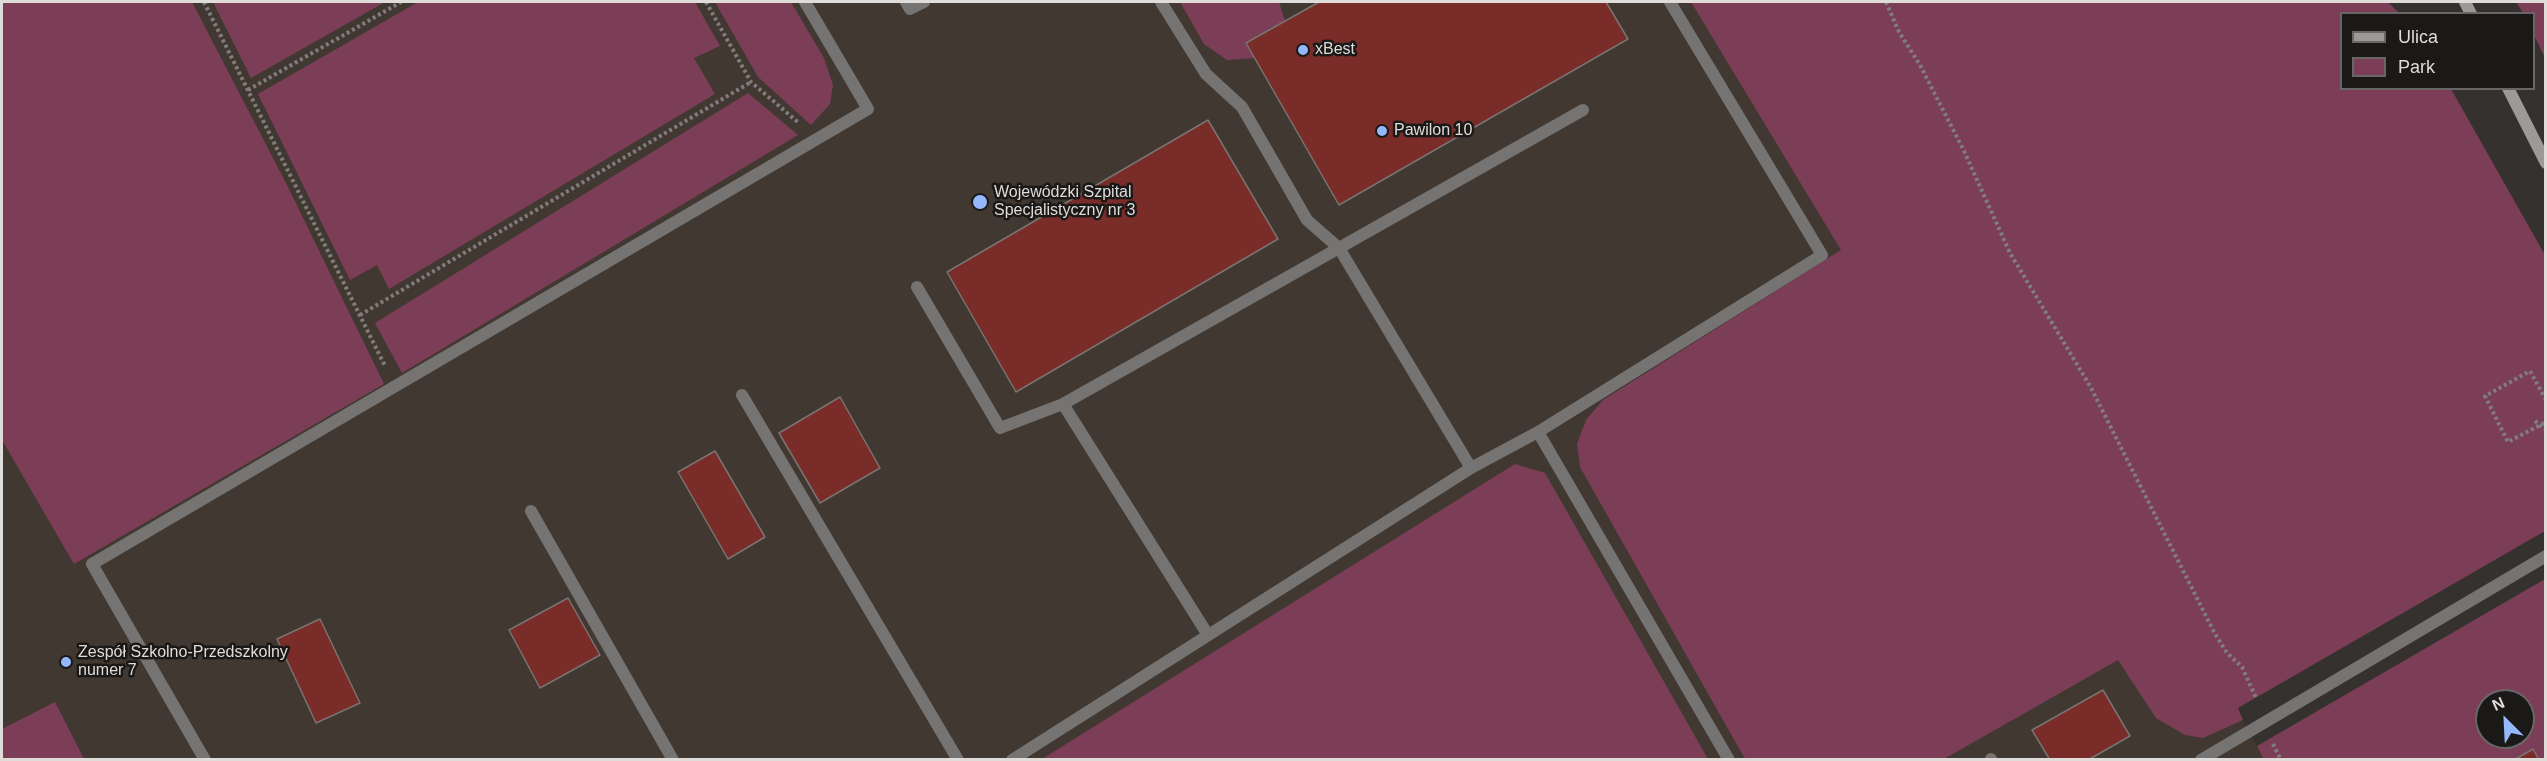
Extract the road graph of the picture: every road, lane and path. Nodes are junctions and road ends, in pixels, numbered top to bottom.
1 (204, 2) edge
2 (401, 2) edge
3 (706, 2) edge
4 (806, 2) edge
5 (906, 2) edge
6 (924, 2) edge
7 (1161, 2) edge
8 (1670, 2) edge
9 (1886, 2) edge
10 (751, 82) junction
11 (248, 90) junction
12 (2509, 90) edge
13 (1583, 110) dead end
14 (817, 139) junction
15 (2546, 163) edge
16 (1339, 248) junction
17 (917, 287) dead end
18 (360, 315) junction
19 (396, 386) junction
20 (742, 395) dead end
21 (2546, 400) edge
22 (1063, 404) junction
23 (2535, 421) dead end
24 (2546, 422) edge
25 (2540, 425) junction
26 (2546, 430) edge
27 (1538, 432) junction
28 (1471, 468) junction
29 (531, 511) dead end
30 (2546, 556) edge
31 (1208, 635) junction
32 (2262, 722) junction
33 (205, 759) edge
34 (673, 759) edge
35 (958, 759) edge
36 (1012, 759) edge
37 (1729, 759) edge
38 (2201, 759) edge
39 (2281, 759) edge

1 - 11 path
2 - 11 path
3 - 10 path
4 - 14 lane
5 - 6 lane
7 - 16 lane
8 - 27 lane
9 - 32 path
10 - 14 path
10 - 18 path
11 - 18 path
12 - 15 street
13 - 16 lane
14 - 19 lane
16 - 22 lane
16 - 28 lane
17 - 22 lane
18 - 19 path
19 - 33 lane
20 - 35 lane
21 - 25 path
22 - 31 lane
23 - 25 path
24 - 25 path
25 - 26 path
27 - 28 lane
27 - 37 lane
28 - 31 lane
29 - 34 lane
30 - 32 lane
31 - 36 lane
32 - 38 lane
32 - 39 path

